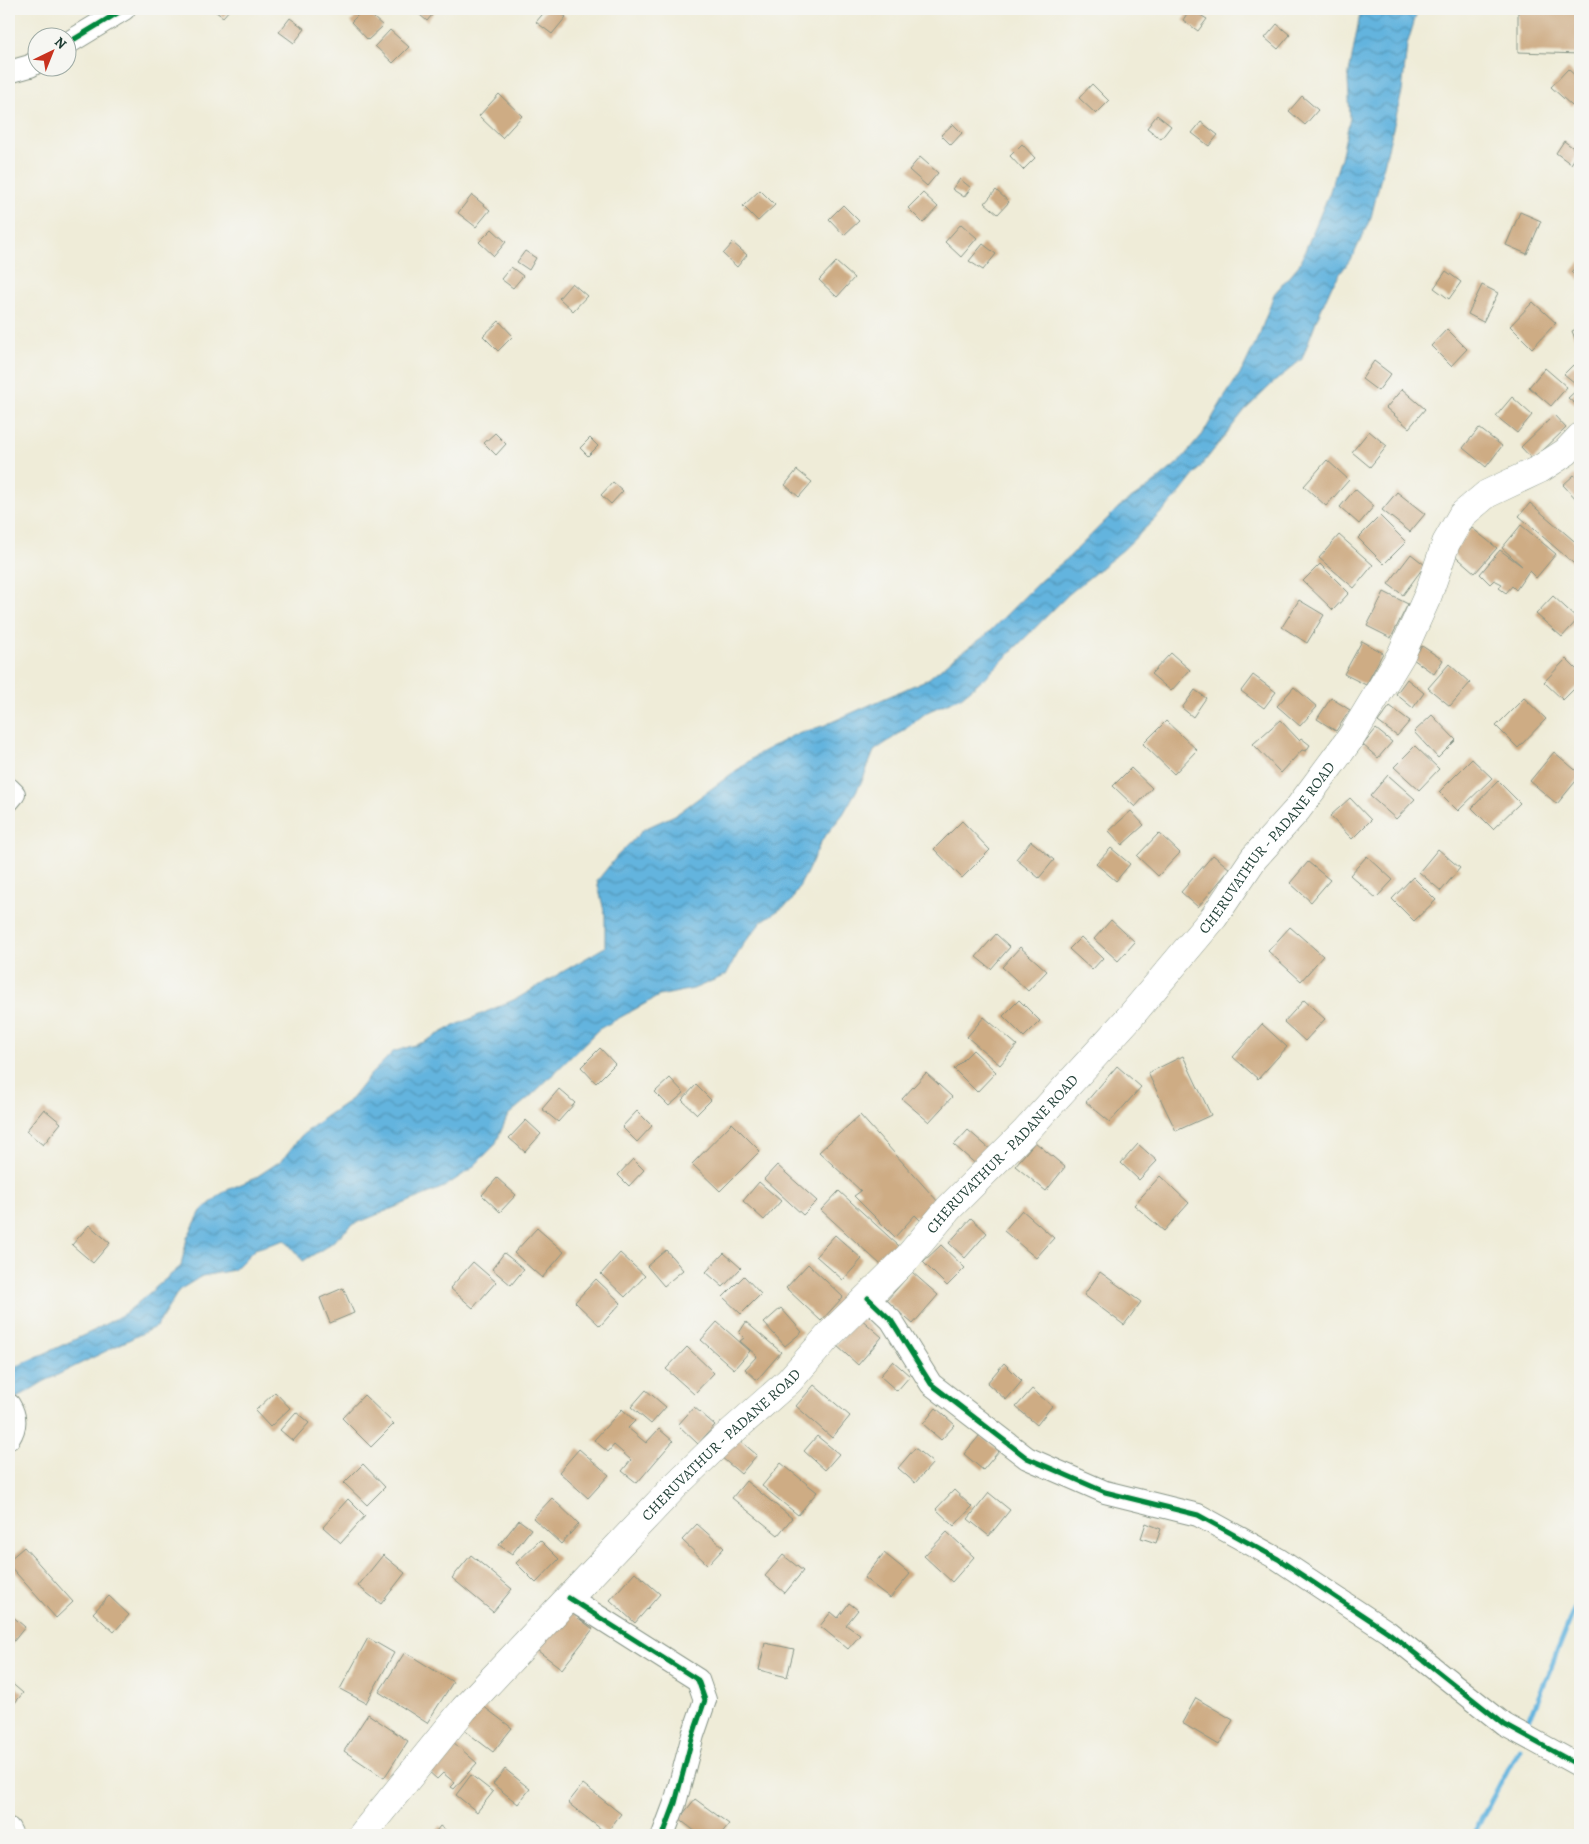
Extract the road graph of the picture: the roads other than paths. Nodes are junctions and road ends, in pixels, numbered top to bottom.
1 (124, 9) edge
2 (78, 37) edge
3 (28, 67) edge
4 (9, 72) edge
5 (1580, 437) edge
6 (9, 789) edge
7 (9, 800) edge
8 (868, 1298) junction
9 (11, 1409) edge
10 (9, 1438) edge
11 (569, 1598) junction
12 (1580, 1766) edge
13 (9, 1829) edge
14 (12, 1835) edge
15 (362, 1835) edge
16 (663, 1835) edge

1 - 2 street
3 - 4 street
5 - 8 main road, CHERUVATHUR - PADANE ROAD
6 - 7 street
8 - 11 main road, CHERUVATHUR - PADANE ROAD
8 - 12 street
9 - 10 street
11 - 15 main road, CHERUVATHUR - PADANE ROAD
11 - 16 street
13 - 14 street

